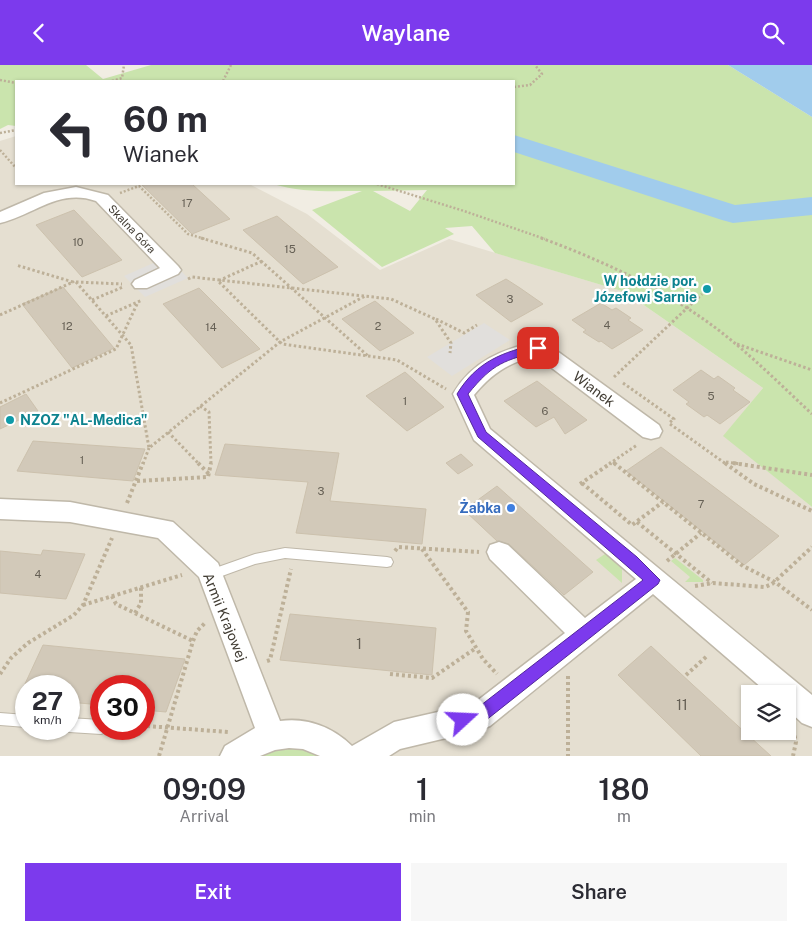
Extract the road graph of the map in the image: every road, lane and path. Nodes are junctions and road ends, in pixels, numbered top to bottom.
1 (129, 65) edge
2 (232, 65) edge
3 (535, 65) edge
4 (124, 67) edge
5 (0, 80) edge
6 (116, 80) edge
7 (224, 80) edge
8 (15, 83) edge
9 (515, 87) edge
10 (15, 129) edge
11 (0, 133) edge
12 (0, 150) edge
13 (15, 167) edge
14 (380, 185) edge
15 (117, 194) dead end
16 (0, 218) edge
17 (262, 261) junction
18 (16, 265) dead end
19 (183, 281) dead end
20 (218, 281) junction
21 (74, 282) junction
22 (294, 290) junction
23 (142, 294) junction
24 (702, 294) dead end
25 (365, 296) junction
26 (92, 300) junction
27 (687, 309) junction
28 (0, 315) edge
29 (106, 316) junction
30 (325, 317) junction
31 (435, 319) junction
32 (477, 325) dead end
33 (124, 335) junction
34 (280, 342) junction
35 (734, 343) junction
36 (450, 353) dead end
37 (369, 357) junction
38 (812, 370) edge
39 (614, 377) dead end
40 (463, 394) junction
41 (0, 403) edge
42 (200, 406) junction
43 (812, 414) edge
44 (168, 432) junction
45 (652, 432) junction
46 (150, 448) junction
47 (612, 462) junction
48 (724, 462) junction
49 (209, 474) junction
50 (812, 475) edge
51 (137, 481) junction
52 (582, 483) junction
53 (575, 487) dead end
54 (663, 502) junction
55 (0, 509) edge
56 (812, 511) edge
57 (119, 521) junction
58 (637, 522) junction
59 (701, 533) junction
60 (812, 547) edge
61 (422, 549) junction
62 (468, 551) dead end
63 (499, 552) dead end
64 (676, 553) junction
65 (294, 554) junction
66 (387, 562) joint
67 (659, 572) junction
68 (199, 574) junction
69 (776, 581) junction
70 (713, 583) junction
71 (141, 587) junction
72 (112, 596) junction
73 (676, 598) junction
74 (83, 605) junction
75 (812, 610) edge
76 (135, 613) junction
77 (208, 620) dead end
78 (585, 635) junction
79 (193, 641) junction
80 (476, 648) junction
81 (700, 649) dead end
82 (707, 656) junction
83 (714, 662) dead end
84 (568, 670) dead end
85 (247, 671) junction
86 (496, 673) dead end
87 (0, 674) edge
88 (390, 674) dead end
89 (686, 675) dead end
90 (812, 713) edge
91 (0, 719) edge
92 (15, 720) edge
93 (155, 727) edge
94 (168, 727) junction
95 (271, 734) junction
96 (796, 740) edge
97 (234, 744) edge
98 (159, 756) edge
99 (342, 756) edge
100 (363, 756) edge
101 (568, 756) edge
102 (793, 756) edge

1 - 4 path
2 - 7 path
3 - 9 path
4 - 6 path
5 - 8 path
10 - 11 path
12 - 13 path
14 - 27 path
15 - 17 path
16 - 23 street, Skalna Góra
17 - 20 path
17 - 22 path
18 - 21 path
19 - 20 path
20 - 22 path
20 - 34 path
21 - 26 path
21 - 26 path
21 - 28 path
22 - 25 path
22 - 30 path
23 - 29 path
23 - 33 path
24 - 27 path
25 - 30 path
25 - 31 path
26 - 29 path
27 - 35 path
27 - 39 path
29 - 33 path
30 - 34 path
30 - 37 path
31 - 32 path
31 - 36 path
33 - 41 path
33 - 46 path
34 - 37 path
34 - 42 path
35 - 38 path
35 - 43 path
37 - 40 path
40 - 45 street, Wianek
40 - 67 street
42 - 44 path
42 - 49 path
44 - 46 path
44 - 49 path
45 - 47 path
45 - 48 path
46 - 51 path
47 - 52 path
47 - 54 path
48 - 50 path
48 - 56 path
49 - 51 path
51 - 57 path
52 - 53 path
52 - 58 path
54 - 58 path
54 - 59 path
55 - 57 street, Armii Krajowej
57 - 68 street, Armii Krajowej
57 - 74 path
58 - 64 path
59 - 64 path
59 - 69 path
60 - 69 path
61 - 62 path
61 - 66 path
61 - 80 path
63 - 78 street
64 - 67 path
64 - 70 path
65 - 66 lane
65 - 68 lane
65 - 85 path
67 - 73 street
67 - 78 street
68 - 71 path
68 - 85 street, Armii Krajowej
69 - 70 path
69 - 75 path
70 - 73 path
71 - 72 path
71 - 76 path
72 - 74 path
72 - 76 path
73 - 90 street
74 - 87 path
76 - 79 path
77 - 79 path
78 - 100 street
79 - 94 path
80 - 86 path
80 - 88 path
81 - 82 path
82 - 83 path
82 - 89 path
84 - 101 path
85 - 95 street, Armii Krajowej
91 - 92 lane
93 - 94 path
94 - 97 path
94 - 98 path
95 - 97 street
95 - 99 street
96 - 102 path

